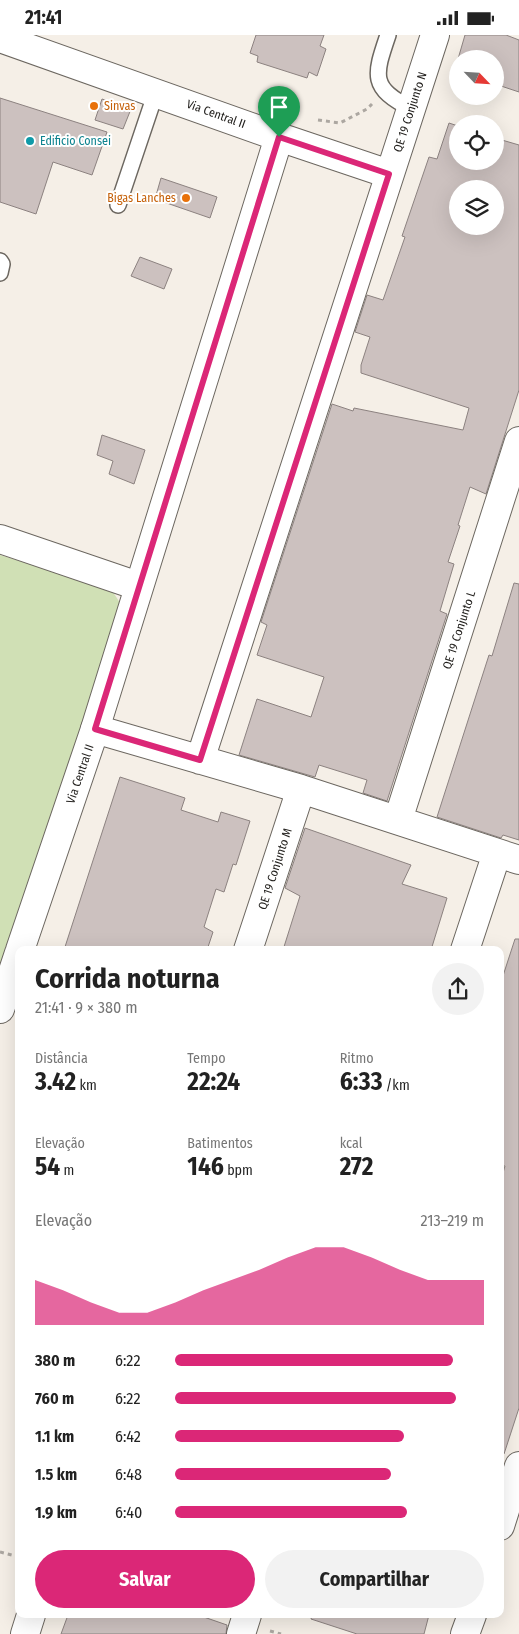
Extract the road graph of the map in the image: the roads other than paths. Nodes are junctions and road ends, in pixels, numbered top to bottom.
1 (388, 35) edge
2 (435, 35) edge
3 (0, 38) edge
4 (54, 46) edge
5 (156, 92) junction
6 (412, 109) junction
7 (279, 137) junction
8 (389, 174) junction
9 (118, 205) dead end
10 (0, 261) edge
11 (0, 273) edge
12 (519, 441) edge
13 (0, 539) edge
14 (138, 586) junction
15 (95, 729) junction
16 (200, 760) junction
17 (301, 789) junction
18 (398, 820) junction
19 (508, 857) edge
20 (21, 946) edge
21 (249, 946) edge
22 (467, 946) edge
23 (15, 962) edge
24 (2, 997) edge
25 (519, 1466) edge
26 (504, 1513) edge
27 (30, 1618) edge
28 (246, 1618) edge
29 (471, 1618) edge
30 (25, 1634) edge
31 (241, 1634) edge
32 (466, 1634) edge

1 - 6 lane
2 - 6 street, QE 19 Conjunto N
3 - 4 street, Via Central II
4 - 5 street, Via Central II
5 - 7 street, Via Central II
5 - 9 lane
6 - 8 street, QE 19 Conjunto N
7 - 8 street
7 - 14 street, Via Central II
8 - 16 street, QE 19 Conjunto N
10 - 11 lane
12 - 18 street, QE 19 Conjunto L
13 - 14 street
14 - 15 street, Via Central II
15 - 16 street
15 - 20 street, Via Central II
16 - 17 street
17 - 18 street
17 - 21 street, QE 19 Conjunto M
18 - 19 street
19 - 22 street
23 - 24 street, Via Central II
25 - 26 street
27 - 30 street
28 - 31 street
29 - 32 street

